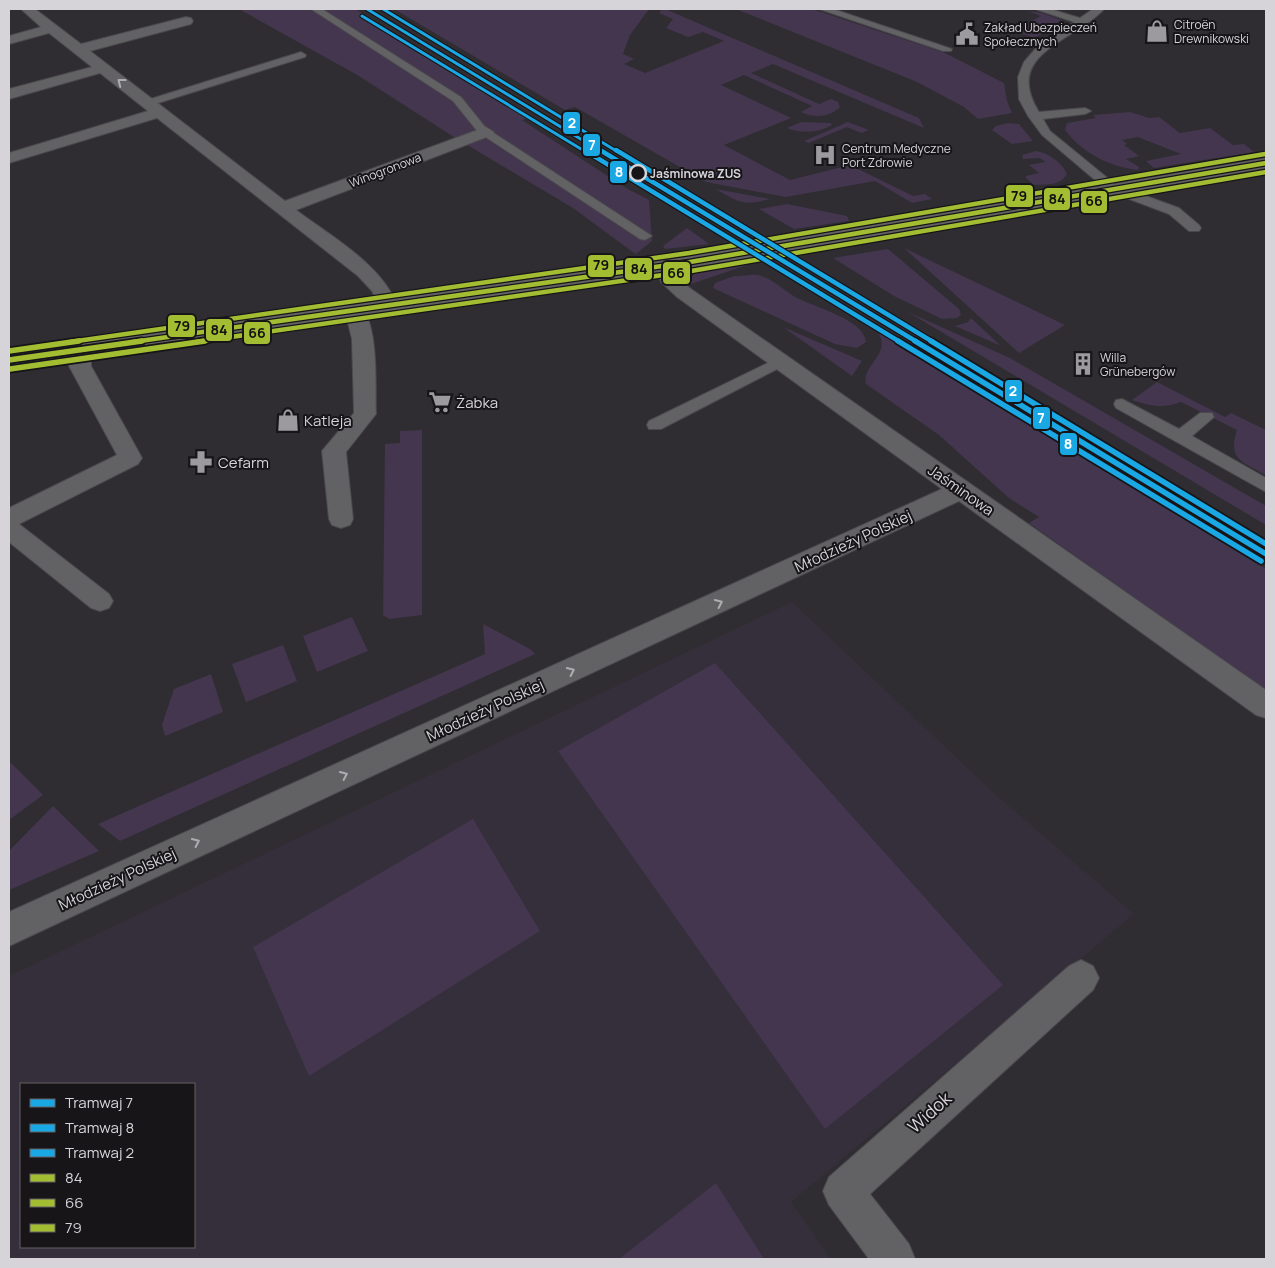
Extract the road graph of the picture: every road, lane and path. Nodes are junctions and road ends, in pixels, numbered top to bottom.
1 (27, 9) edge
2 (316, 9) edge
3 (824, 9) edge
4 (1040, 9) edge
5 (1100, 9) edge
6 (1081, 20) junction
7 (186, 21) dead end
8 (52, 28) junction
9 (9, 40) edge
10 (80, 49) junction
11 (947, 49) dead end
12 (301, 55) dead end
13 (103, 68) junction
14 (9, 94) edge
15 (154, 108) junction
16 (1085, 110) dead end
17 (1034, 116) junction
18 (486, 132) junction
19 (9, 158) edge
20 (1266, 163) edge
21 (1112, 188) junction
22 (284, 208) junction
23 (1194, 228) dead end
24 (645, 236) dead end
25 (666, 265) junction
26 (388, 306) junction
27 (355, 311) junction
28 (80, 350) junction
29 (9, 360) edge
30 (780, 362) junction
31 (1122, 404) dead end
32 (1206, 417) dead end
33 (655, 425) dead end
34 (1180, 437) junction
35 (1266, 486) edge
36 (961, 490) junction
37 (9, 518) edge
38 (341, 519) dead end
39 (9, 529) edge
40 (100, 601) dead end
41 (1266, 706) edge
42 (9, 929) edge
43 (1080, 978) dead end
44 (894, 1259) edge

1 - 8 street
2 - 18 lane
3 - 11 lane
4 - 6 lane
5 - 6 lane
6 - 17 lane
7 - 10 street
8 - 9 street
8 - 10 street
10 - 13 street
12 - 15 lane
13 - 14 street
15 -> 13 street
15 - 19 street
15 - 22 street
16 - 17 lane
17 - 21 lane
18 - 22 street, Winogronowa
18 - 24 lane
20 - 21 street
21 - 23 lane
21 - 25 street
22 - 26 street
25 - 26 street
25 - 30 street, Jaśminowa
26 - 27 street
27 - 28 street
27 - 38 street
28 - 29 street
28 - 37 street
30 - 33 lane
30 - 36 street, Jaśminowa
31 - 34 lane
32 - 34 lane
34 - 35 lane
36 - 41 street, Jaśminowa
42 -> 36 street, Młodzieży Polskiej
39 - 40 street
43 - 44 street, Widok

